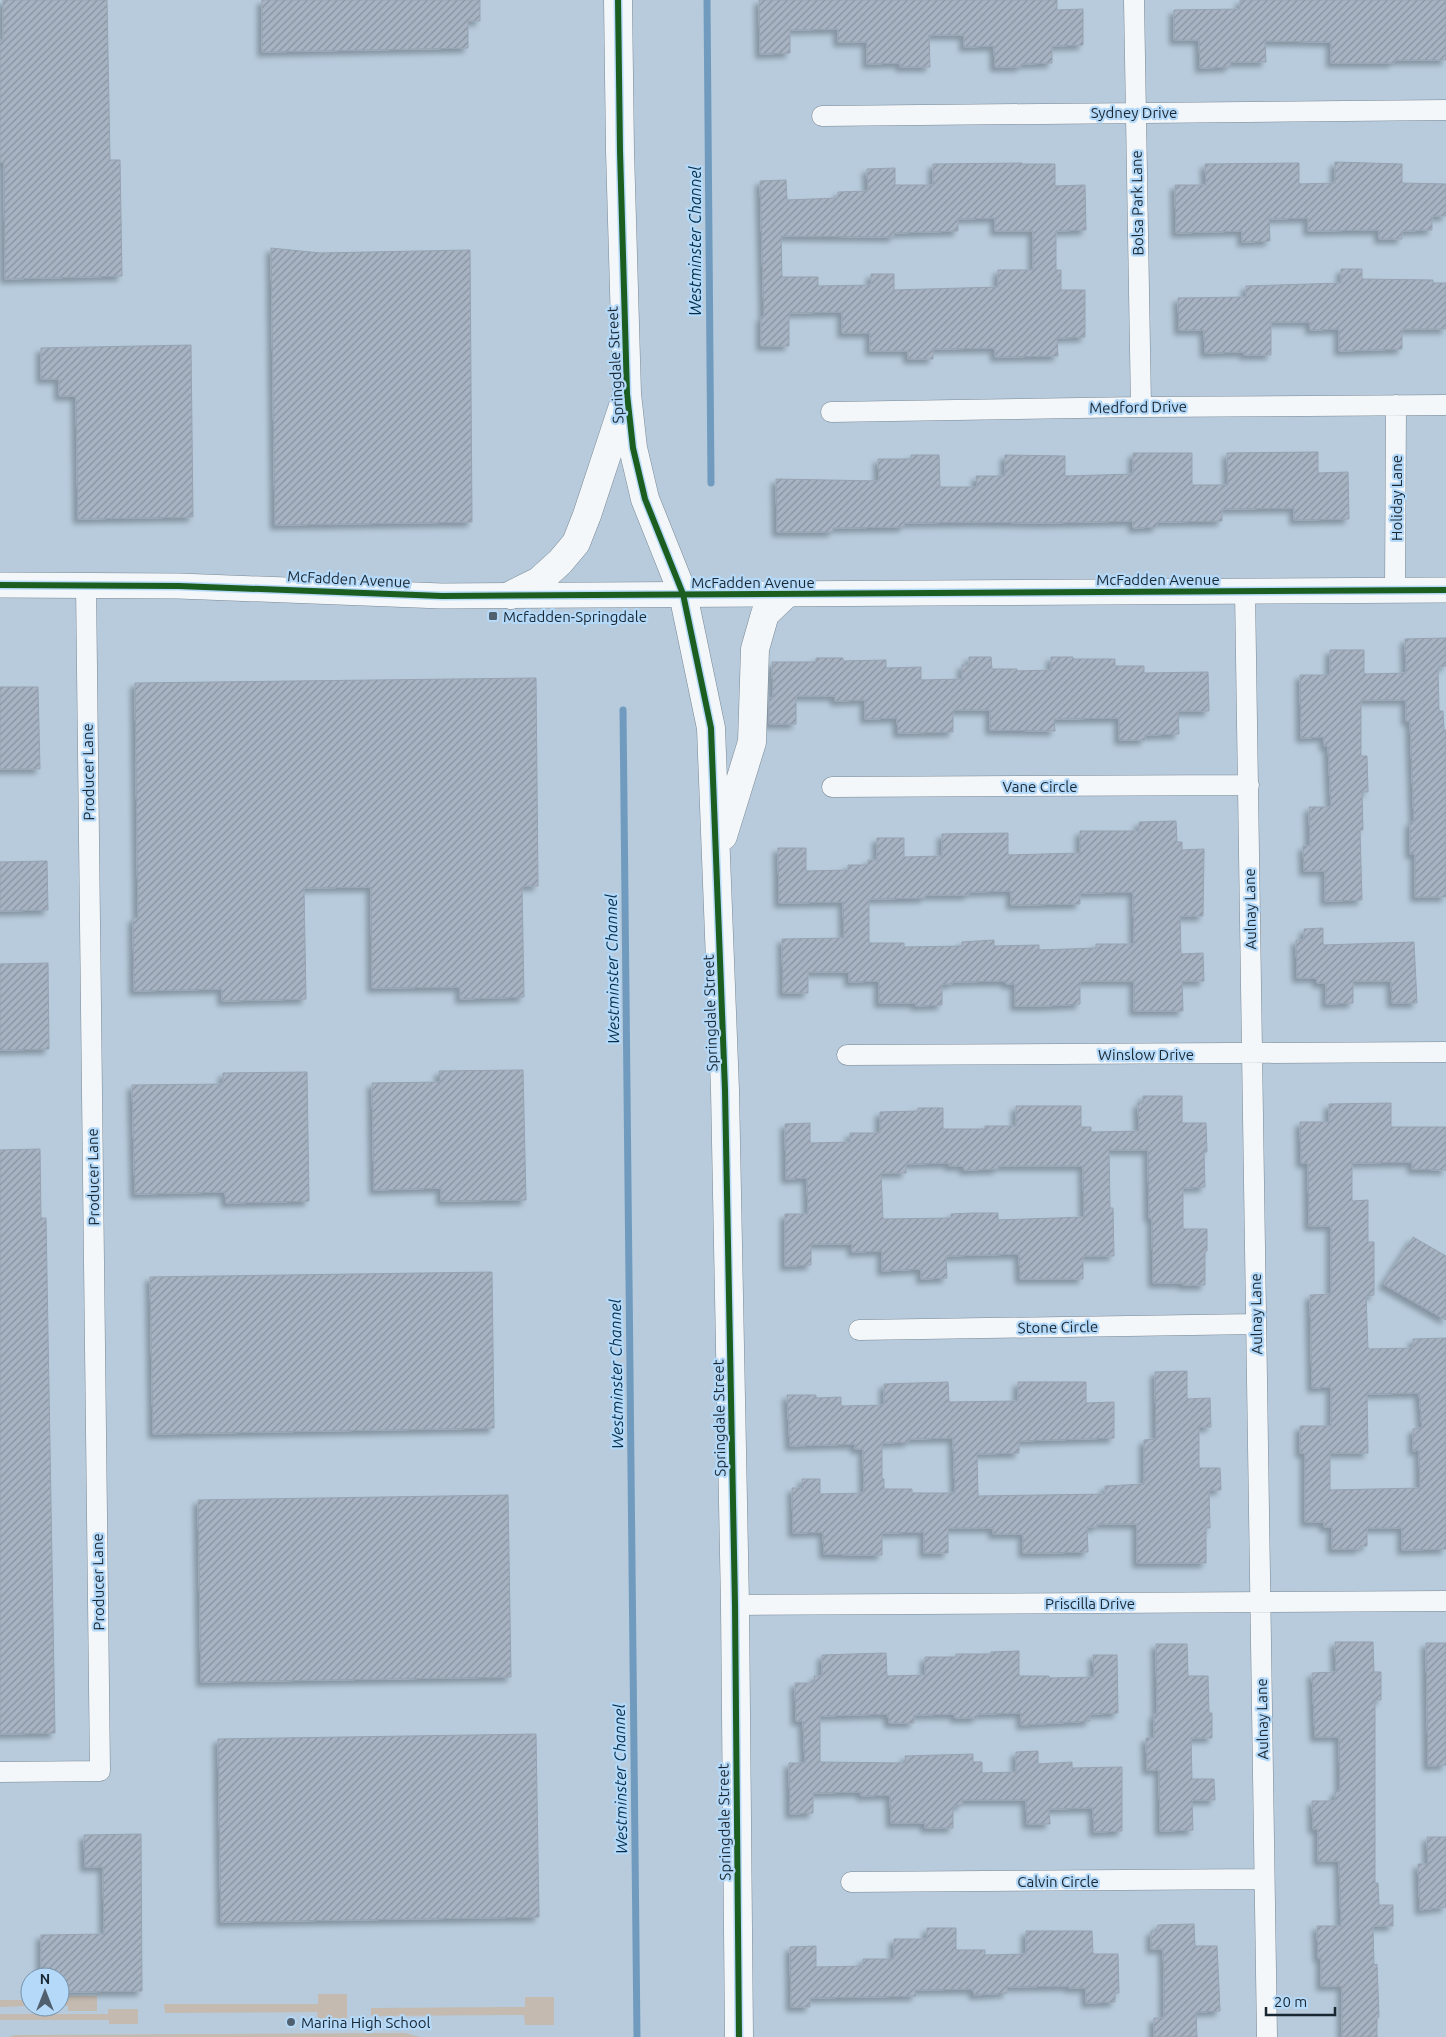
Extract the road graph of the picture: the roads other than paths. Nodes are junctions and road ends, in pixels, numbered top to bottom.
1 (618, 0) edge
2 (1134, 0) edge
3 (1446, 110) edge
4 (1136, 112) junction
5 (822, 116) dead end
6 (627, 394) junction
7 (1446, 405) edge
8 (1396, 406) junction
9 (1141, 407) junction
10 (831, 412) dead end
11 (0, 584) edge
12 (86, 584) junction
13 (1395, 590) junction
14 (1446, 590) edge
15 (1246, 591) junction
16 (683, 594) junction
17 (786, 594) junction
18 (511, 595) junction
19 (1249, 785) junction
20 (832, 787) dead end
21 (717, 857) junction
22 (1446, 1052) edge
23 (1252, 1053) junction
24 (847, 1055) dead end
25 (1256, 1324) junction
26 (859, 1330) dead end
27 (1446, 1601) edge
28 (1260, 1602) junction
29 (734, 1605) junction
30 (0, 1772) edge
31 (1264, 1879) junction
32 (852, 1882) dead end
33 (739, 2037) edge
34 (1267, 2037) edge

1 - 6 main road, Springdale Street
2 - 4 street, Bolsa Park Lane
3 - 4 street, Sydney Drive
4 - 5 street, Sydney Drive
4 - 9 street, Bolsa Park Lane
6 - 16 main road, Springdale Street
6 - 18 main road
7 - 8 street, Medford Drive
8 - 9 street, Medford Drive
8 - 13 street, Holiday Lane
9 - 10 street, Medford Drive
11 - 12 street, McFadden Avenue
12 - 18 street, McFadden Avenue
12 - 30 street, Producer Lane
13 - 14 street, McFadden Avenue
13 - 15 street, McFadden Avenue
15 - 17 street, McFadden Avenue
15 - 19 street, Aulnay Lane
16 - 17 street, McFadden Avenue
16 - 18 street, McFadden Avenue
16 - 21 main road, Springdale Street
17 - 21 main road
19 - 20 street, Vane Circle
19 - 23 street, Aulnay Lane
21 - 29 main road, Springdale Street
22 - 23 street, Winslow Drive
23 - 24 street, Winslow Drive
23 - 25 street, Aulnay Lane
25 - 26 street, Stone Circle
25 - 28 street, Aulnay Lane
27 - 28 street, Priscilla Drive
28 - 29 street, Priscilla Drive
28 - 31 street, Aulnay Lane
29 - 33 main road, Springdale Street
31 - 32 street, Calvin Circle
31 - 34 street, Aulnay Lane

